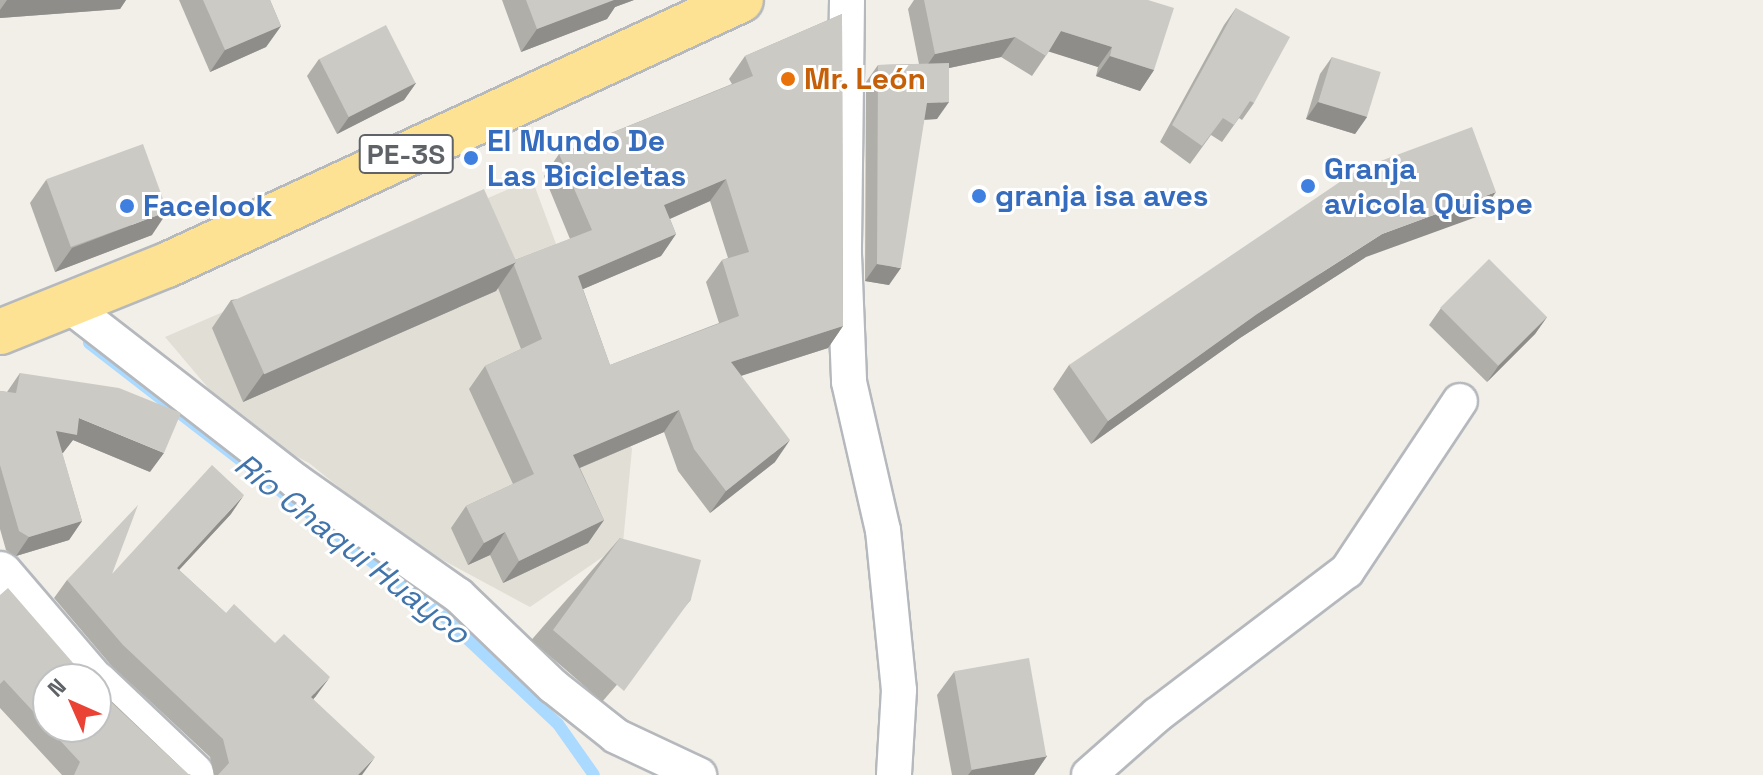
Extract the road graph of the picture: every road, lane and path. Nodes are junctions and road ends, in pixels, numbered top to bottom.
1 (741, 0) edge
2 (847, 0) edge
3 (70, 306) junction
4 (0, 332) edge
5 (1460, 401) dead end
6 (1, 578) edge
7 (76, 663) edge
8 (112, 700) edge
9 (186, 772) edge
10 (699, 775) edge
11 (894, 775) edge
12 (1089, 775) edge

1 - 3 highway, PE-3S
2 - 11 street
3 - 4 highway, PE-3S
3 - 10 street
5 - 12 street
6 - 7 street
8 - 9 street

